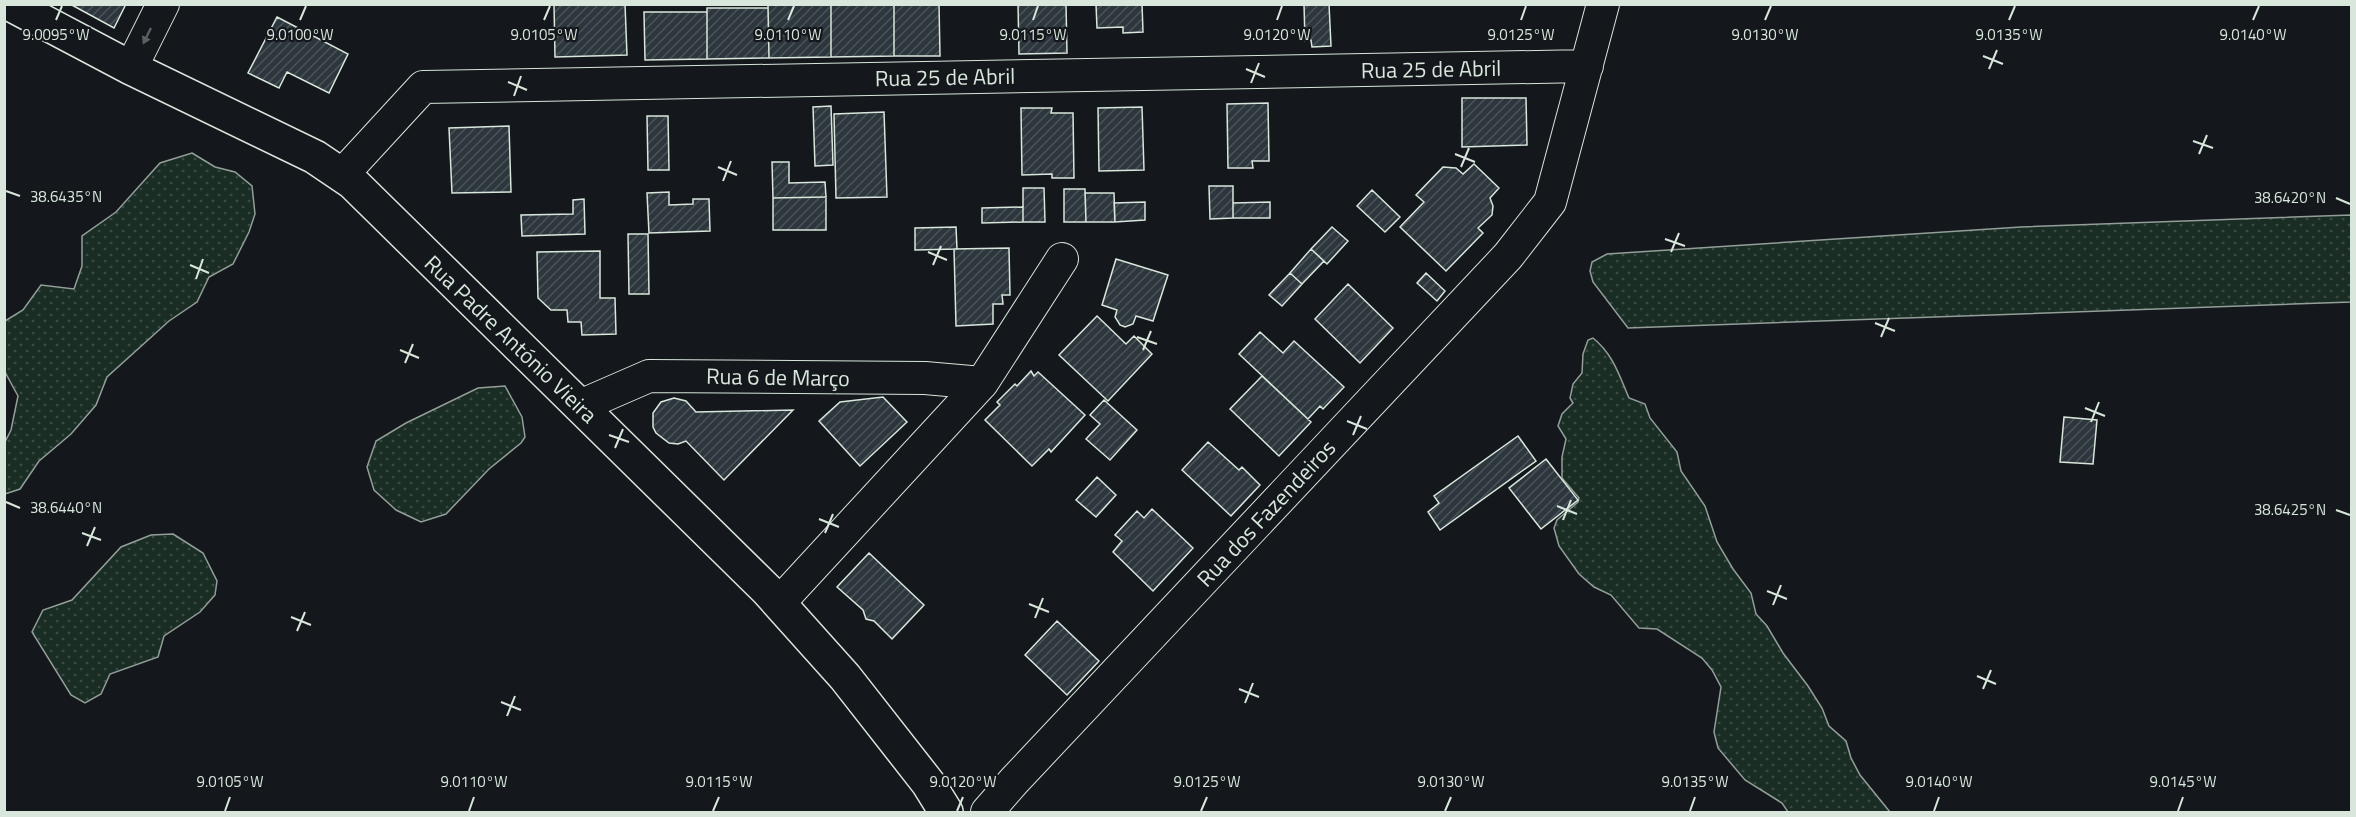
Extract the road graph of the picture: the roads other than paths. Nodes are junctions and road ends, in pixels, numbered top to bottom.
1 (10, 4) edge
2 (163, 4) edge
3 (1603, 4) edge
4 (1587, 66) junction
5 (131, 68) junction
6 (342, 175) junction
7 (1062, 260) dead end
8 (982, 383) junction
9 (580, 406) junction
10 (779, 603) junction
11 (946, 813) edge
12 (987, 813) edge

1 - 5 street, Rua Padre António Vieira
2 -> 5 street
3 - 4 street, Rua dos Fazendeiros
4 - 6 street, Rua 25 de Abril
4 - 12 street, Rua dos Fazendeiros
5 - 6 street, Rua Padre António Vieira
6 - 9 street, Rua Padre António Vieira
7 - 8 street
8 - 9 street, Rua 6 de Março
8 - 10 street
9 - 10 street, Rua Padre António Vieira
10 - 11 street, Rua Padre António Vieira

